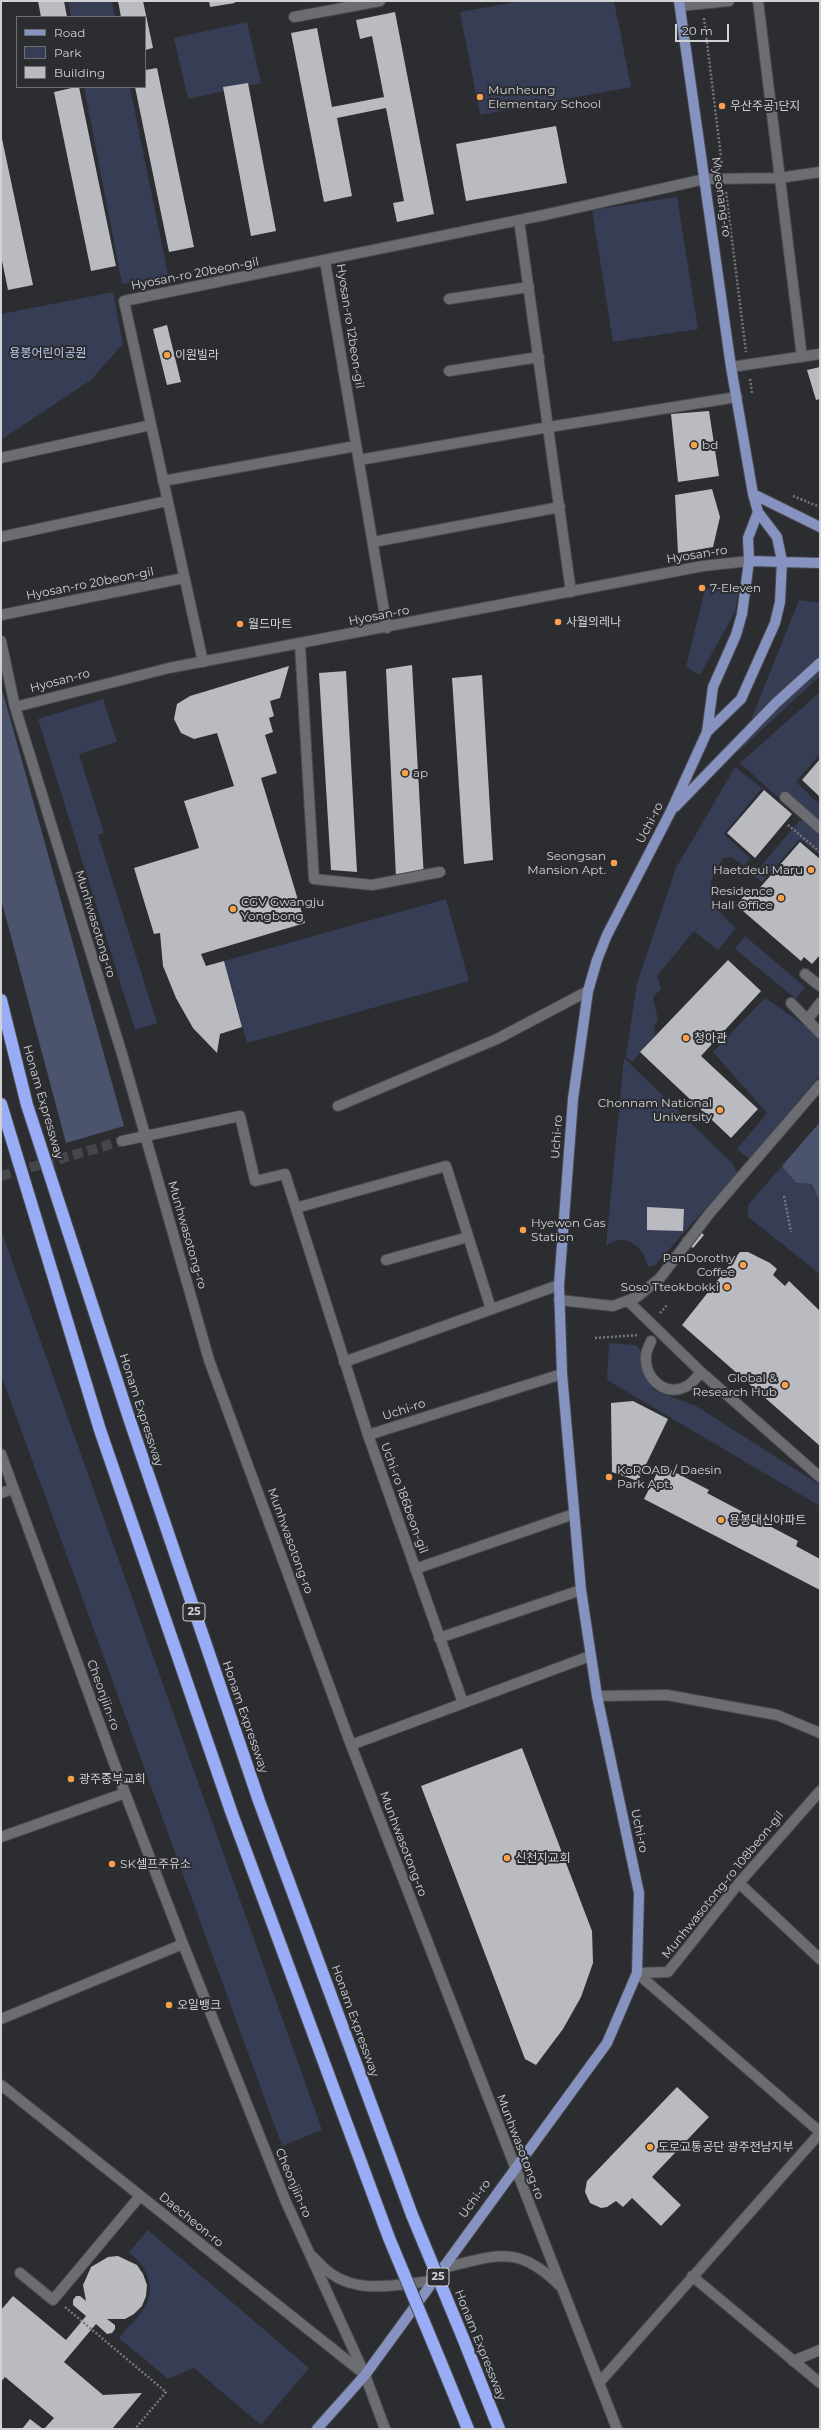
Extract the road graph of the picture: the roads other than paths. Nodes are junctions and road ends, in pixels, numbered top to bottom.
1 (380, 1) edge
2 (729, 1) edge
3 (758, 1) edge
4 (679, 4) edge
5 (294, 17) dead end
6 (820, 172) edge
7 (779, 178) junction
8 (705, 179) junction
9 (519, 220) junction
10 (325, 261) junction
11 (529, 287) junction
12 (449, 299) dead end
13 (820, 354) edge
14 (539, 357) junction
15 (802, 357) junction
16 (731, 367) junction
17 (449, 371) dead end
18 (737, 397) junction
19 (151, 426) junction
20 (549, 427) junction
21 (356, 446) junction
22 (1, 458) edge
23 (359, 460) junction
24 (163, 481) junction
25 (753, 494) junction
26 (167, 501) junction
27 (560, 507) junction
28 (758, 512) junction
29 (820, 527) edge
30 (1, 537) edge
31 (373, 542) junction
32 (749, 560) junction
33 (782, 561) junction
34 (820, 563) edge
35 (184, 578) junction
36 (571, 592) junction
37 (1, 615) edge
38 (387, 628) junction
39 (1, 641) edge
40 (300, 645) junction
41 (203, 662) junction
42 (820, 663) edge
43 (15, 707) junction
44 (707, 732) junction
45 (785, 797) dead end
46 (671, 811) junction
47 (820, 828) edge
48 (440, 872) dead end
49 (805, 974) dead end
50 (820, 986) edge
51 (588, 991) junction
52 (1, 1000) edge
53 (791, 1003) dead end
54 (820, 1003) edge
55 (808, 1019) junction
56 (820, 1033) edge
57 (820, 1085) edge
58 (1, 1104) edge
59 (338, 1106) dead end
60 (146, 1136) junction
61 (122, 1141) tunnel mouth
62 (296, 1208) junction
63 (468, 1237) junction
64 (386, 1260) dead end
65 (559, 1285) junction
66 (560, 1300) junction
67 (628, 1301) junction
68 (491, 1309) junction
69 (651, 1341) dead end
70 (344, 1362) junction
71 (701, 1372) junction
72 (562, 1374) junction
73 (368, 1435) junction
74 (1, 1454) edge
75 (820, 1477) edge
76 (13, 1489) junction
77 (1, 1493) edge
78 (574, 1514) junction
79 (415, 1569) junction
80 (581, 1590) junction
81 (439, 1638) junction
82 (590, 1656) junction
83 (597, 1696) junction
84 (463, 1703) junction
85 (820, 1733) edge
86 (351, 1745) junction
87 (820, 1791) edge
88 (125, 1794) junction
89 (1, 1837) edge
90 (739, 1883) junction
91 (183, 1944) junction
92 (820, 1959) edge
93 (637, 1973) junction
94 (1, 2019) edge
95 (1, 2085) edge
96 (820, 2132) edge
97 (514, 2168) junction
98 (140, 2196) junction
99 (308, 2253) junction
100 (442, 2268) junction
101 (20, 2273) dead end
102 (692, 2276) junction
103 (433, 2281) junction
104 (562, 2288) junction
105 (820, 2350) edge
106 (793, 2361) junction
107 (365, 2375) junction
108 (599, 2383) junction
109 (820, 2383) edge
110 (317, 2429) edge
111 (384, 2429) edge
112 (468, 2429) edge
113 (499, 2429) edge
114 (617, 2429) edge

1 - 5 street
2 - 4 street
3 - 7 street
4 - 8 main road, Myeonang-ro
6 - 7 street, Hyosan-ro 12beon-gil
7 - 8 street, Hyosan-ro 12beon-gil
7 - 15 street
8 - 9 street, Hyosan-ro 12beon-gil
8 - 16 main road, Myeonang-ro
9 - 10 street, Hyosan-ro 12beon-gil
9 - 11 street
10 - 19 street, Hyosan-ro 20beon-gil
10 - 21 street, Hyosan-ro 12beon-gil
11 - 12 street
11 - 14 street
13 - 15 street
14 - 17 street
14 - 20 street
15 - 16 street
16 - 18 main road, Myeonang-ro
18 - 20 street
18 - 25 main road, Myeonang-ro
19 - 22 street
19 - 24 street, Hyosan-ro 20beon-gil
20 - 23 street
20 - 27 street
21 - 23 street, Hyosan-ro 12beon-gil
21 - 24 street
23 - 31 street, Hyosan-ro 12beon-gil
24 - 26 street, Hyosan-ro 20beon-gil
25 - 28 main road, Myeonang-ro
25 - 29 main road
26 - 30 street
26 - 35 street, Hyosan-ro 20beon-gil
27 - 31 street
27 - 36 street
28 - 32 main road
28 - 33 main road, Myeonang-ro
31 - 38 street, Hyosan-ro 12beon-gil
32 - 33 main road
32 - 36 street, Hyosan-ro
32 - 44 main road, Uchi-ro
33 - 34 main road
33 - 44 main road, Uchi-ro
35 - 37 street, Hyosan-ro 20beon-gil
35 - 41 street, Hyosan-ro 20beon-gil
36 - 38 street, Hyosan-ro
38 - 40 street, Hyosan-ro
39 - 43 street, Munhwasotong-ro
40 - 41 street, Hyosan-ro
40 - 48 street
41 - 43 street, Hyosan-ro
42 - 46 main road
43 - 60 street, Munhwasotong-ro
44 - 46 main road, Uchi-ro
45 - 47 street
46 - 51 main road, Uchi-ro
49 - 50 street
51 - 59 street
51 - 65 main road, Uchi-ro
52 - 113 highway, Honam Expressway / 25, bridge
53 - 55 street
54 - 55 street
55 - 56 street
57 - 67 street
58 - 112 highway, 25, bridge
60 - 61 street
60 - 62 street, Uchi-ro 186beon-gil
60 - 86 street, Munhwasotong-ro
62 - 63 street
62 - 70 street, Uchi-ro 186beon-gil
63 - 64 street
63 - 68 street
65 - 66 main road, Uchi-ro
65 - 68 street
66 - 67 street
66 - 72 main road, Uchi-ro
67 - 71 street
68 - 70 street
69 - 71 street
70 - 73 street, Uchi-ro 186beon-gil
71 - 75 street
72 - 73 street, Uchi-ro
72 - 78 main road, Uchi-ro
73 - 79 street, Uchi-ro 186beon-gil
74 - 76 street, Cheonjiin-ro
76 - 77 street
76 - 88 street, Cheonjiin-ro
78 - 79 street
78 - 80 main road, Uchi-ro
79 - 81 street, Uchi-ro 186beon-gil
80 - 81 street
80 - 82 main road, Uchi-ro
81 - 84 street, Uchi-ro 186beon-gil
82 - 83 main road, Uchi-ro
82 - 84 street
83 - 85 street
83 - 93 main road, Uchi-ro
84 - 86 street
86 - 97 street, Munhwasotong-ro
87 - 90 street, Munhwasotong-ro 108beon-gil
88 - 89 street
88 - 91 street, Cheonjiin-ro
90 - 92 street
90 - 93 street, Munhwasotong-ro 108beon-gil
91 - 94 street
91 - 99 street, Cheonjiin-ro
93 - 96 street
93 - 97 main road, Uchi-ro
95 - 98 street, Daecheon-ro
96 - 102 street
97 - 100 main road, Uchi-ro
97 - 104 street, Munhwasotong-ro
98 - 101 street
98 - 107 street, Daecheon-ro
99 - 103 street
99 - 107 street, Cheonjiin-ro
100 - 103 main road, Uchi-ro
100 - 104 street
102 - 106 street
102 - 108 street
103 - 107 main road, Uchi-ro
104 - 108 street, Munhwasotong-ro
105 - 106 street
106 - 109 street
107 - 110 main road, Uchi-ro
107 - 111 street, Cheonjiin-ro
108 - 114 street, Munhwasotong-ro

